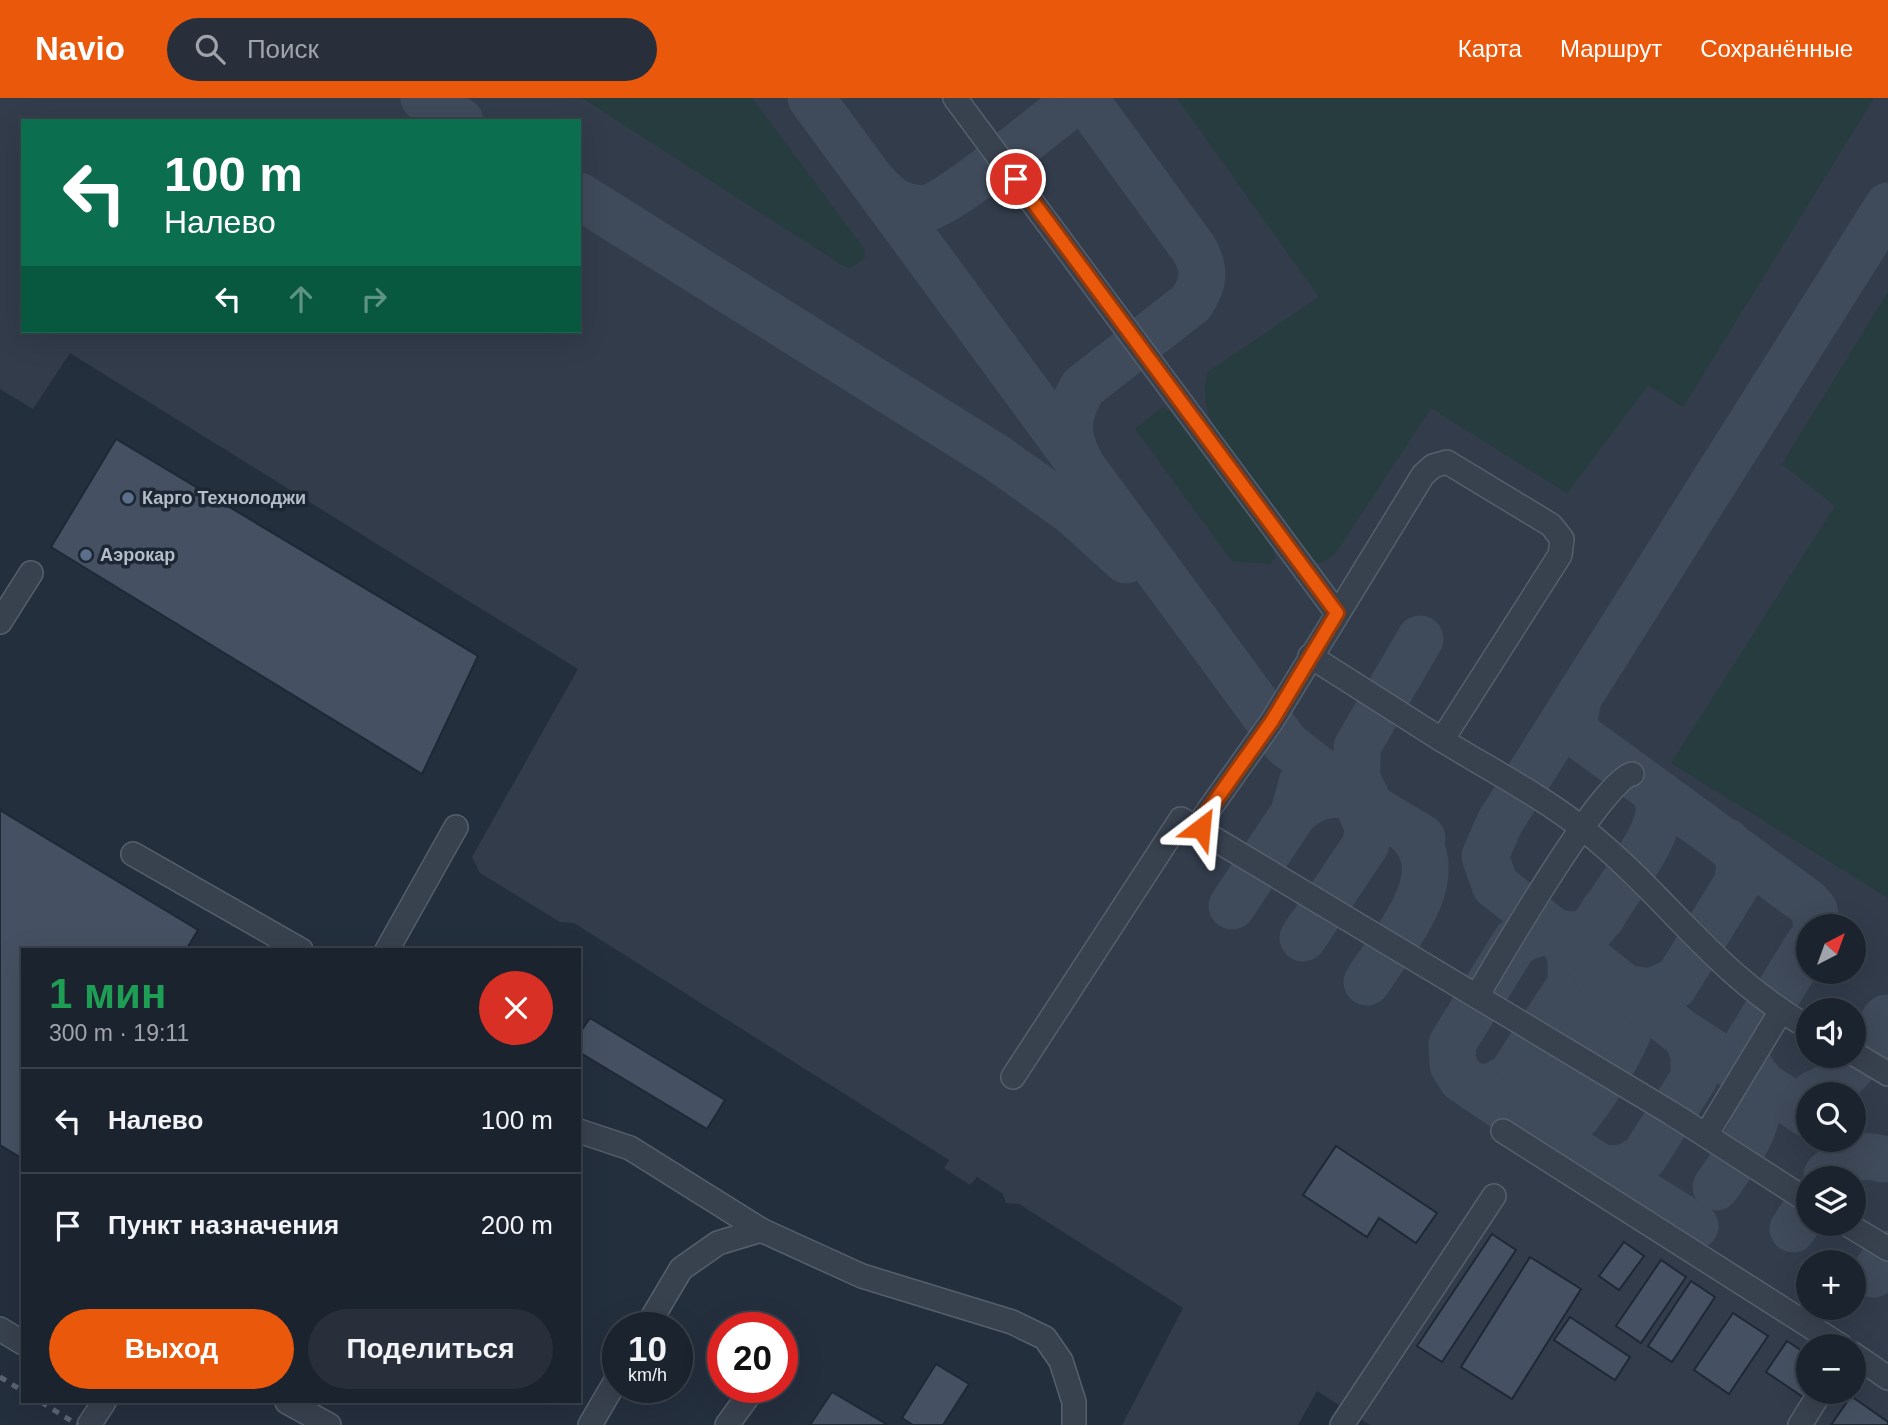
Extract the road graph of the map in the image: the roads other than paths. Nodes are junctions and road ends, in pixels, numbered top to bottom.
1 (955, 98) edge
2 (31, 573) dead end
3 (1337, 613) junction
4 (0, 622) edge
5 (1310, 656) junction
6 (1443, 740) junction
7 (1632, 774) dead end
8 (456, 827) dead end
9 (1582, 828) junction
10 (1203, 832) junction
11 (133, 854) dead end
12 (298, 948) edge
13 (388, 948) edge
14 (1477, 996) junction
15 (1781, 1012) junction
16 (1796, 1020) edge
17 (1866, 1061) edge
18 (1888, 1074) edge
19 (1013, 1077) dead end
20 (1503, 1131) dead end
21 (581, 1132) edge
22 (1706, 1135) junction
23 (1796, 1193) edge
24 (1494, 1196) dead end
25 (761, 1230) junction
26 (1866, 1232) edge
27 (1885, 1240) edge
28 (655, 1312) edge
29 (0, 1329) edge
30 (1822, 1334) edge
31 (21, 1342) edge
32 (1866, 1363) edge
33 (1888, 1378) edge
34 (103, 1403) edge
35 (289, 1403) edge
36 (603, 1403) edge
37 (743, 1403) edge
38 (1813, 1404) edge
39 (89, 1425) edge
40 (329, 1425) edge
41 (590, 1425) edge
42 (727, 1425) edge
43 (1074, 1425) edge
44 (1342, 1425) edge
45 (1800, 1425) edge

1 - 3 lane
2 - 4 lane
3 - 5 lane
3 - 6 lane
5 - 6 lane
5 - 10 lane
6 - 9 lane
7 - 9 lane
8 - 13 lane
9 - 14 lane
9 - 15 lane
10 - 14 lane
10 - 19 lane
11 - 12 lane
14 - 22 lane
15 - 16 lane
15 - 22 lane
17 - 18 lane
20 - 30 lane
21 - 25 lane
22 - 23 lane
24 - 44 lane
25 - 28 lane
25 - 43 lane
26 - 27 lane
29 - 31 lane
32 - 33 lane
34 - 39 lane
35 - 40 lane
36 - 41 lane
37 - 42 lane
38 - 45 lane

